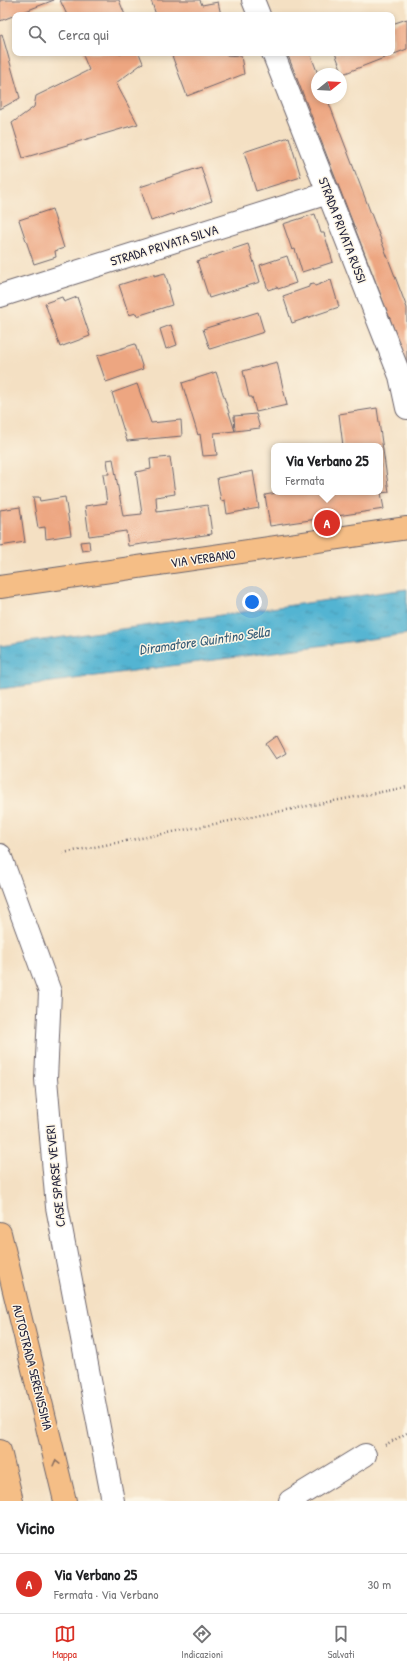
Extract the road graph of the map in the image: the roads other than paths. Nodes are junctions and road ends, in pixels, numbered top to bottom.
1 (253, 0) edge
2 (257, 12) edge
3 (274, 56) edge
4 (328, 193) junction
5 (0, 296) edge
6 (407, 408) edge
7 (407, 528) edge
8 (0, 587) edge
9 (0, 855) edge
10 (0, 1233) edge
11 (0, 1451) edge
12 (365, 1455) dead end
13 (12, 1501) edge
14 (66, 1501) edge
15 (113, 1501) edge
16 (290, 1501) edge

1 - 2 street
3 - 4 street, STRADA PRIVATA RUSSI
4 - 5 street, STRADA PRIVATA SILVA
4 - 6 street, STRADA PRIVATA RUSSI
7 - 8 main road, VIA VERBANO
9 - 15 street, CASE SPARSE VEVERI
14 -> 10 main road, AUTOSTRADA SERENISSIMA
11 - 13 main road
12 - 16 street

